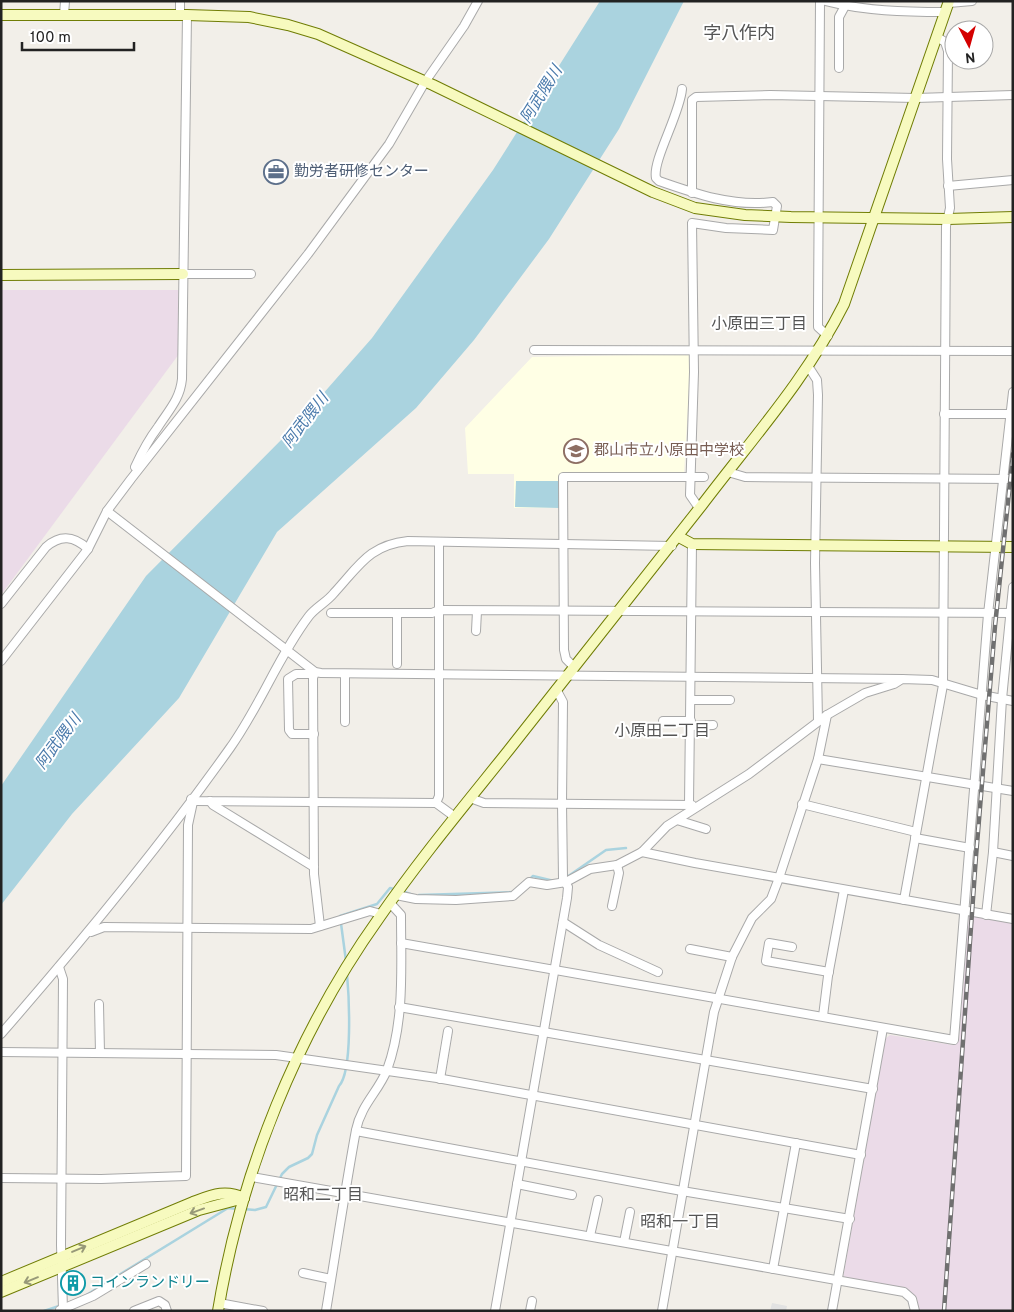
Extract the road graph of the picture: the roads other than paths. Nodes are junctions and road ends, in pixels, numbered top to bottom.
1 (65, 1) edge
2 (180, 1) edge
3 (478, 1) edge
4 (820, 1) edge
5 (825, 1) edge
6 (972, 1) edge
7 (948, 5) edge
8 (845, 6) junction
9 (1, 15) edge
10 (183, 15) junction
11 (64, 16) junction
12 (937, 37) junction
13 (839, 68) dead end
14 (429, 84) junction
15 (682, 89) dead end
16 (1013, 95) edge
17 (947, 96) junction
18 (819, 97) junction
19 (916, 98) junction
20 (1013, 180) edge
21 (948, 186) junction
22 (692, 192) junction
23 (776, 216) junction
24 (1013, 217) edge
25 (818, 218) junction
26 (874, 219) junction
27 (948, 219) junction
28 (183, 274) junction
29 (251, 274) dead end
30 (1, 275) edge
31 (828, 336) junction
32 (534, 350) dead end
33 (693, 351) junction
34 (819, 351) junction
35 (1013, 351) edge
36 (944, 352) junction
37 (808, 366) junction
38 (1013, 392) edge
39 (944, 414) junction
40 (1010, 414) junction
41 (728, 472) junction
42 (690, 477) junction
43 (704, 477) dead end
44 (816, 478) junction
45 (131, 479) junction
46 (944, 479) junction
47 (1002, 479) junction
48 (1013, 479) edge
49 (699, 508) junction
50 (111, 513) junction
51 (675, 541) junction
52 (439, 542) junction
53 (564, 543) junction
54 (692, 544) junction
55 (817, 545) junction
56 (944, 546) junction
57 (995, 547) junction
58 (1013, 547) edge
59 (88, 550) junction
60 (1013, 587) edge
61 (1, 604) edge
62 (439, 610) junction
63 (477, 611) junction
64 (564, 612) junction
65 (618, 612) junction
66 (691, 612) junction
67 (817, 612) junction
68 (331, 613) dead end
69 (397, 613) junction
70 (1012, 613) edge
71 (944, 614) junction
72 (988, 614) junction
73 (476, 631) dead end
74 (286, 649) junction
75 (1, 661) edge
76 (397, 664) dead end
77 (574, 667) junction
78 (315, 673) junction
79 (344, 675) junction
80 (440, 675) junction
81 (567, 676) junction
82 (692, 677) junction
83 (818, 677) junction
84 (902, 679) junction
85 (943, 685) junction
86 (556, 690) junction
87 (982, 695) junction
88 (1002, 699) junction
89 (691, 700) junction
90 (730, 700) dead end
91 (1013, 701) edge
92 (827, 715) junction
93 (663, 721) dead end
94 (818, 721) junction
95 (345, 722) dead end
96 (691, 723) junction
97 (713, 725) dead end
98 (314, 734) junction
99 (818, 759) junction
100 (926, 777) junction
101 (974, 784) junction
102 (995, 787) junction
103 (1013, 790) edge
104 (470, 798) junction
105 (193, 799) junction
106 (210, 801) junction
107 (313, 802) junction
108 (436, 803) junction
109 (562, 803) junction
110 (689, 804) junction
111 (802, 804) junction
112 (698, 808) junction
113 (455, 817) junction
114 (677, 820) junction
115 (706, 829) dead end
116 (915, 835) junction
117 (970, 848) junction
118 (642, 852) junction
119 (993, 852) junction
120 (1013, 856) edge
121 (617, 865) junction
122 (314, 867) junction
123 (779, 878) junction
124 (566, 882) junction
125 (844, 890) junction
126 (393, 899) junction
127 (904, 900) junction
128 (612, 906) dead end
129 (966, 911) junction
130 (381, 914) junction
131 (986, 915) junction
132 (1013, 919) edge
133 (563, 922) junction
134 (320, 926) junction
135 (188, 928) junction
136 (89, 932) junction
137 (401, 943) junction
138 (792, 947) dead end
139 (690, 949) dead end
140 (732, 957) junction
141 (59, 967) junction
142 (554, 971) junction
143 (658, 972) dead end
144 (829, 972) junction
145 (719, 999) junction
146 (99, 1004) dead end
147 (399, 1007) junction
148 (823, 1016) junction
149 (883, 1028) junction
150 (448, 1031) dead end
151 (542, 1033) junction
152 (1, 1034) edge
153 (1, 1052) edge
154 (62, 1052) junction
155 (100, 1053) junction
156 (187, 1053) junction
157 (298, 1059) junction
158 (706, 1061) junction
159 (386, 1071) junction
160 (440, 1079) junction
161 (873, 1089) junction
162 (533, 1096) junction
163 (695, 1125) junction
164 (356, 1131) junction
165 (796, 1143) junction
166 (861, 1155) junction
167 (520, 1160) junction
168 (252, 1177) junction
169 (1, 1178) edge
170 (62, 1179) junction
171 (517, 1184) junction
172 (682, 1191) junction
173 (346, 1193) junction
174 (572, 1195) dead end
175 (244, 1198) junction
176 (598, 1200) dead end
177 (786, 1207) junction
178 (630, 1212) dead end
179 (850, 1218) junction
180 (511, 1222) junction
181 (590, 1236) junction
182 (624, 1242) junction
183 (672, 1251) junction
184 (61, 1257) junction
185 (146, 1264) dead end
186 (62, 1268) junction
187 (773, 1269) junction
188 (303, 1273) dead end
189 (332, 1279) junction
190 (1, 1282) edge
191 (838, 1282) junction
192 (1, 1292) edge
193 (532, 1301) dead end
194 (219, 1307) edge
195 (61, 1310) edge
196 (134, 1311) edge
197 (167, 1311) edge
198 (263, 1311) edge
199 (326, 1311) edge
200 (495, 1311) edge
201 (530, 1311) edge
202 (662, 1311) edge
203 (832, 1311) edge
204 (915, 1311) edge

1 - 11 street
2 - 10 street
3 - 14 street
4 - 18 street
5 - 8 street
6 - 7 street
7 - 8 street
7 - 12 street
8 - 13 street
9 - 11 street
10 - 11 street
10 - 14 street
10 - 28 street
12 - 17 street
12 - 19 street
14 - 23 street
14 - 45 street
15 - 22 street
16 - 17 street
17 - 19 street
17 - 21 street
18 - 19 street
18 - 22 street
18 - 25 street
19 - 26 street
20 - 21 street
21 - 27 street
22 - 23 street
23 - 25 street
23 - 33 street
24 - 27 street
25 - 26 street
25 - 31 street
26 - 27 street
26 - 31 street
27 - 36 street
28 - 29 street
28 - 30 street
28 - 45 street
31 - 34 street
32 - 33 street
33 - 34 street
33 - 42 street
34 - 36 street
34 - 37 street
35 - 36 street
36 - 39 street
37 - 41 street
37 - 44 street
38 - 40 street
39 - 40 street
39 - 46 street
40 - 47 street
41 - 44 street
41 - 49 street
42 - 43 street
42 - 49 street
42 - 53 street
44 - 46 street
44 - 55 street
45 - 50 street
46 - 47 street
46 - 56 street
47 - 48 street
47 - 57 street
49 - 51 street
50 - 59 street
50 - 74 street
51 - 53 street
51 - 54 street
51 - 65 street
52 - 53 street
52 - 62 street
52 - 74 street
53 - 64 street
54 - 55 street
54 - 66 street
55 - 56 street
55 - 67 street
56 - 57 street
56 - 71 street
57 - 58 street
57 - 72 street
59 - 61 street
59 - 75 street
60 - 70 street
62 - 63 street
62 - 69 street
62 - 80 street
63 - 64 street
63 - 73 street
64 - 65 street
64 - 77 street
65 - 66 street
65 - 77 street
66 - 67 street
66 - 82 street
67 - 71 street
67 - 83 street
68 - 69 street
69 - 76 street
70 - 72 street
70 - 88 street
71 - 72 street
71 - 85 street
72 - 87 street
74 - 78 street
74 - 105 street
77 - 81 street
78 - 79 street
78 - 98 street
78 - 98 street
79 - 80 street
79 - 95 street
80 - 81 street
80 - 108 street
81 - 82 street
81 - 86 street
82 - 83 street
82 - 89 street
83 - 84 street
83 - 94 street
84 - 85 street
84 - 92 street
85 - 87 street
85 - 100 street
86 - 104 street
86 - 109 street
87 - 88 street
87 - 101 street
88 - 91 street
88 - 102 street
89 - 90 street
89 - 96 street
92 - 94 street
92 - 99 street
93 - 96 street
94 - 112 street
96 - 97 street
96 - 110 street
98 - 107 street
99 - 100 street
99 - 111 street
100 - 101 street
100 - 116 street
101 - 102 street
101 - 117 street
102 - 103 street
102 - 119 street
104 - 109 street
104 - 113 street
105 - 106 street
105 - 135 street
105 - 136 street
106 - 107 street
106 - 122 street
107 - 108 street
107 - 122 street
108 - 113 street
109 - 110 street
109 - 124 street
110 - 112 street
111 - 116 street
111 - 123 street
112 - 114 street
113 - 126 street
114 - 115 street
114 - 118 street
116 - 117 street
116 - 127 street
117 - 129 street
118 - 121 street
118 - 123 street
119 - 120 street
119 - 131 street
121 - 124 street
121 - 128 street
122 - 134 street
123 - 125 street
123 - 140 street
124 - 126 street
124 - 133 street
125 - 127 street
125 - 144 street
126 - 130 street
126 - 137 street
127 - 129 street
129 - 131 street
129 - 149 street
130 - 134 street
130 - 157 street
131 - 132 street
133 - 142 street
133 - 143 street
134 - 135 street
135 - 136 street
135 - 156 street
136 - 141 street
137 - 142 street
137 - 147 street
138 - 144 street
139 - 140 street
140 - 145 street
141 - 152 street
141 - 154 street
142 - 145 street
142 - 151 street
144 - 148 street
145 - 148 street
145 - 158 street
146 - 155 street
147 - 151 street
147 - 159 street
148 - 149 street
149 - 161 street
150 - 160 street
151 - 158 street
151 - 162 street
153 - 154 street
154 - 155 street
154 - 170 street
155 - 156 street
156 - 157 street
156 - 170 street
157 - 159 street
157 - 168 street
158 - 161 street
158 - 163 street
159 - 160 street
159 - 164 street
160 - 162 street
161 - 166 street
162 - 163 street
162 - 167 street
163 - 165 street
163 - 172 street
164 - 167 street
164 - 173 street
165 - 166 street
165 - 177 street
166 - 179 street
167 - 171 street
167 - 172 street
168 - 173 street
168 - 175 street
169 - 170 street
170 - 184 street
171 - 174 street
171 - 180 street
172 - 177 street
172 - 183 street
173 - 180 street
173 - 189 street
184 -> 175 street
175 -> 186 street
175 - 194 street
176 - 181 street
177 - 179 street
177 - 187 street
178 - 182 street
179 - 191 street
180 - 181 street
180 - 200 street
181 - 182 street
182 - 183 street
183 - 187 street
183 - 202 street
184 - 186 street
184 - 190 street
185 - 195 street
186 -> 192 street
186 - 195 street
187 - 191 street
188 - 189 street
189 - 199 street
191 - 203 street
191 - 204 street
193 - 201 street
194 - 198 street
196 - 197 street

